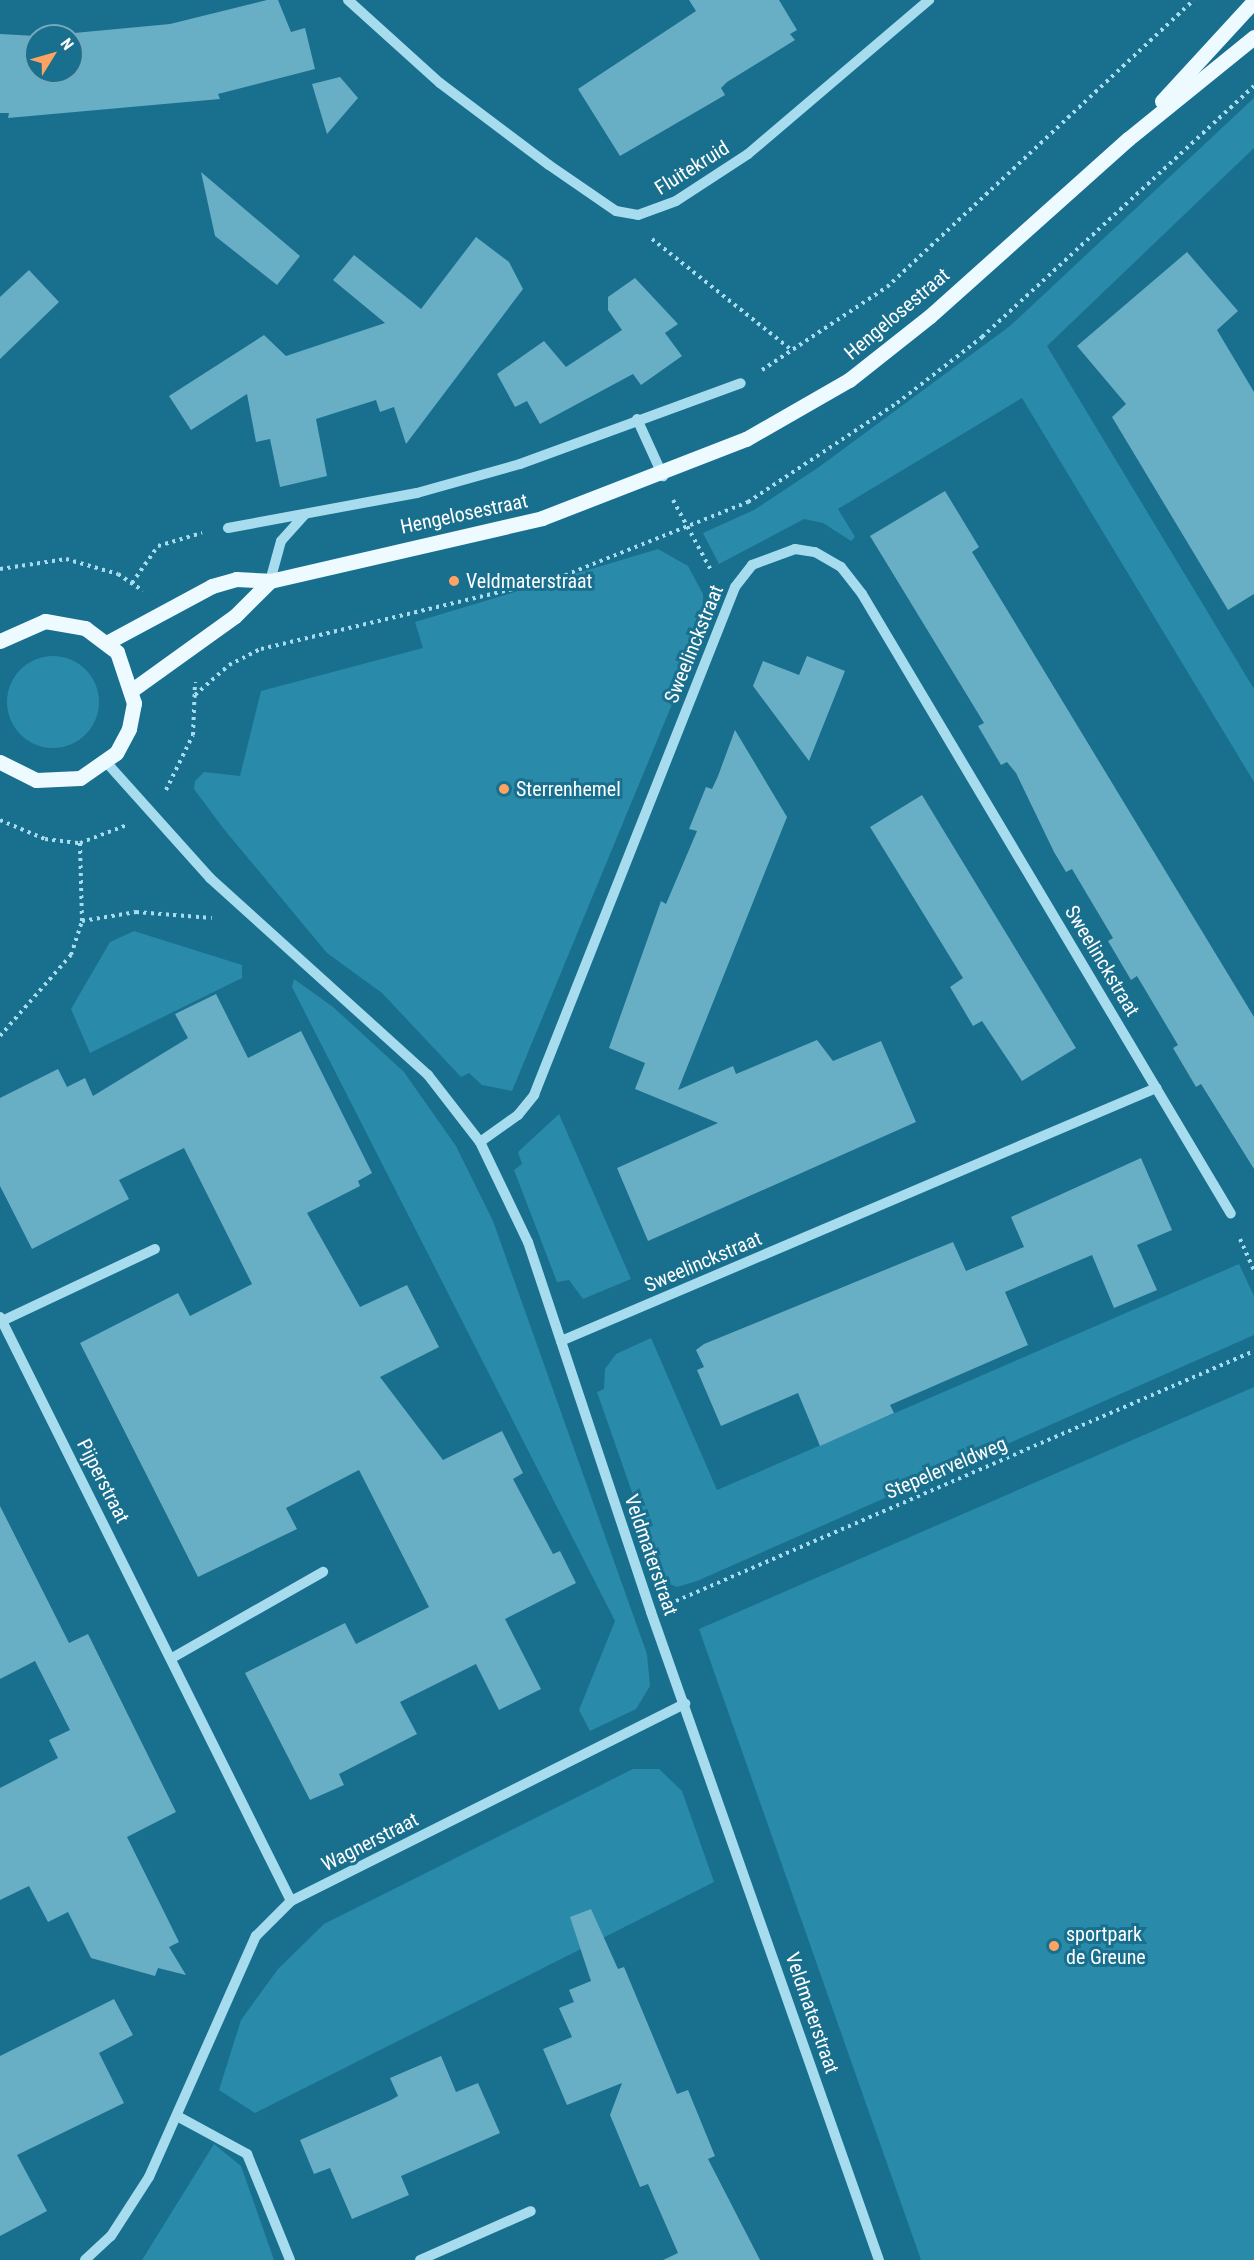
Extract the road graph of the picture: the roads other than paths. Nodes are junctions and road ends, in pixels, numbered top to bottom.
1 (348, 0) edge
2 (929, 0) edge
3 (1254, 1) edge
4 (1254, 37) edge
5 (1128, 139) junction
6 (741, 383) road end
7 (637, 419) junction
8 (663, 476) junction
9 (305, 514) junction
10 (228, 528) road end
11 (270, 581) junction
12 (0, 641) edge
13 (108, 642) junction
14 (132, 690) junction
15 (0, 762) edge
16 (106, 762) junction
17 (1156, 1088) junction
18 (480, 1142) junction
19 (1231, 1214) road end
20 (155, 1249) dead end
21 (1, 1319) edge
22 (561, 1341) junction
23 (323, 1572) dead end
24 (172, 1658) junction
25 (685, 1704) junction
26 (291, 1901) junction
27 (177, 2115) junction
28 (531, 2211) dead end
29 (85, 2260) edge
30 (290, 2260) edge
31 (420, 2260) edge
32 (879, 2260) edge

1 - 2 street, Fluitekruid
3 - 5 main road, Hengelosestraat
4 - 5 main road, Hengelosestraat
5 - 8 main road, Hengelosestraat
6 - 7 street, Hengelosestraat
7 - 8 street
7 - 9 street, Hengelosestraat
8 - 11 main road, Hengelosestraat
9 - 10 street, Hengelosestraat
9 - 11 street
11 - 13 main road, Hengelosestraat
11 - 14 main road
12 - 13 main road
13 - 14 main road
14 - 16 main road
15 - 16 main road
16 - 18 street, Veldmaterstraat
17 - 18 street, Sweelinckstraat
17 - 19 street, Sweelinckstraat
17 - 22 street, Sweelinckstraat
18 - 22 street, Veldmaterstraat
20 - 21 street, Pijperstraat
21 - 24 street, Pijperstraat
22 - 25 street, Veldmaterstraat
23 - 24 street
24 - 26 street, Pijperstraat
25 - 26 street, Wagnerstraat
25 - 32 street, Veldmaterstraat
26 - 27 street, Wagnerstraat
27 - 29 street, Wagnerstraat
27 - 30 street
28 - 31 street

